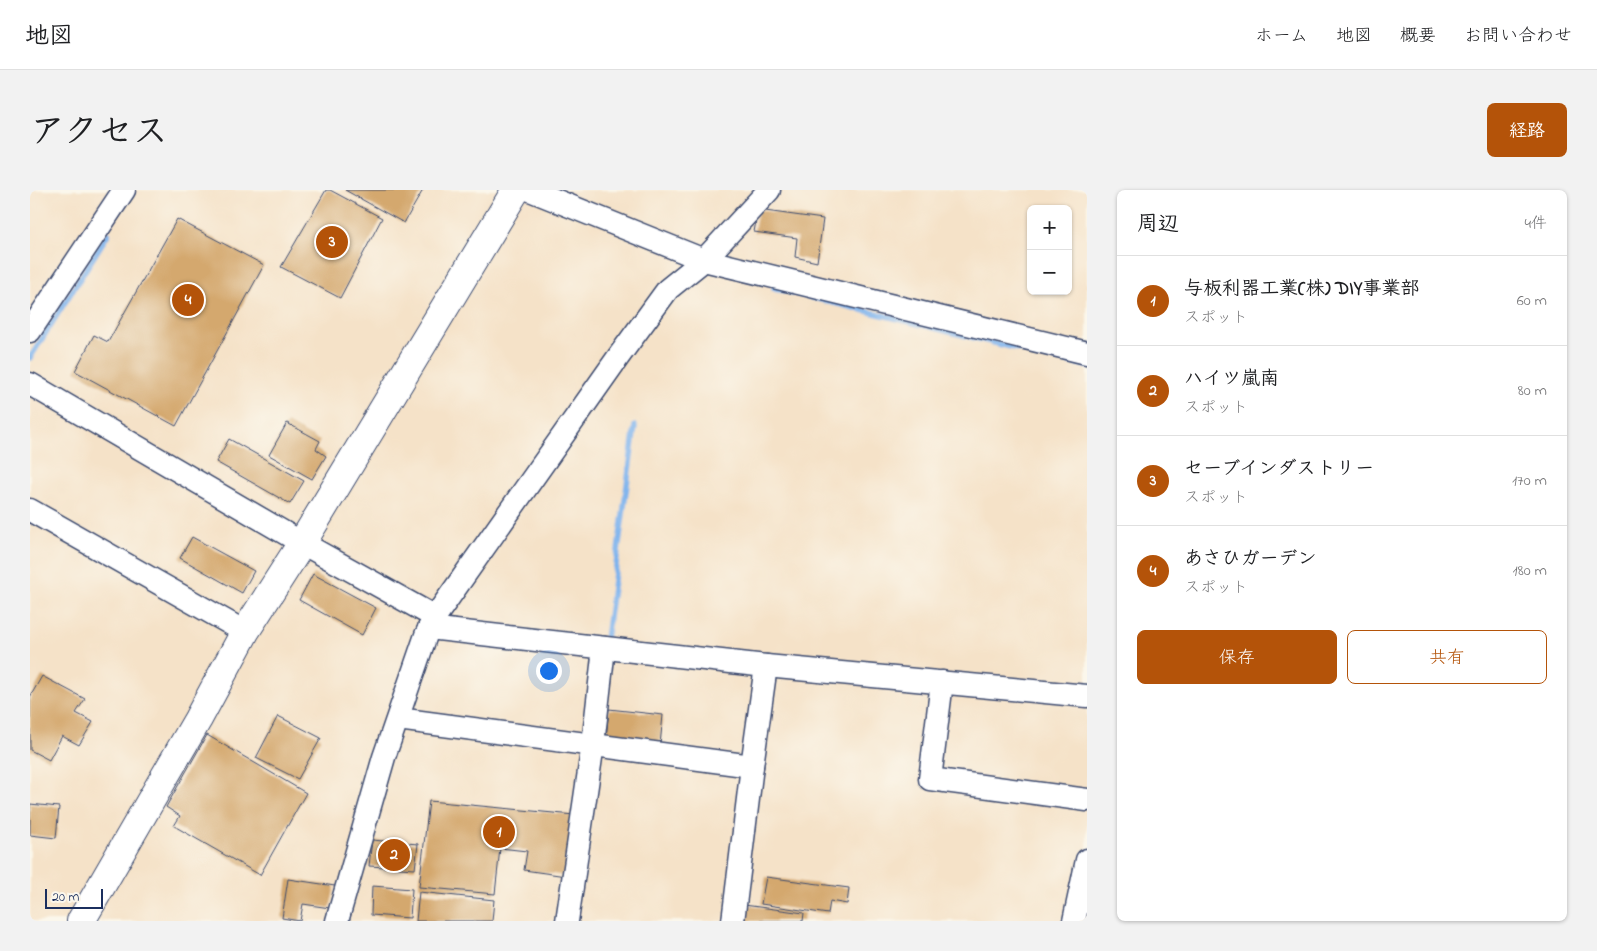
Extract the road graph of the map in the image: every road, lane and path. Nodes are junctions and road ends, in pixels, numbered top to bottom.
1 (124, 190) edge
2 (516, 190) edge
3 (530, 190) edge
4 (769, 190) edge
5 (704, 260) junction
6 (30, 331) edge
7 (1087, 353) edge
8 (30, 384) edge
9 (30, 510) edge
10 (302, 544) junction
11 (432, 622) junction
12 (245, 632) junction
13 (604, 648) junction
14 (766, 666) junction
15 (942, 682) junction
16 (1087, 696) edge
17 (398, 719) junction
18 (593, 744) junction
19 (752, 766) junction
20 (1087, 800) edge
21 (1087, 865) edge
22 (81, 921) edge
23 (337, 921) edge
24 (567, 921) edge
25 (734, 921) edge
26 (1074, 921) edge

1 - 6 street
2 - 10 street
3 - 5 street
4 - 5 street
5 - 7 street
5 - 11 street
8 - 10 street
9 - 12 street
10 - 11 street
10 - 12 street
11 - 13 street
11 - 17 street
12 - 22 street
13 - 14 street
13 - 18 street
14 - 15 street
14 - 19 street
15 - 16 street
15 - 20 street
17 - 18 street
17 - 23 street
18 - 19 street
18 - 24 street
19 - 25 street
21 - 26 street

